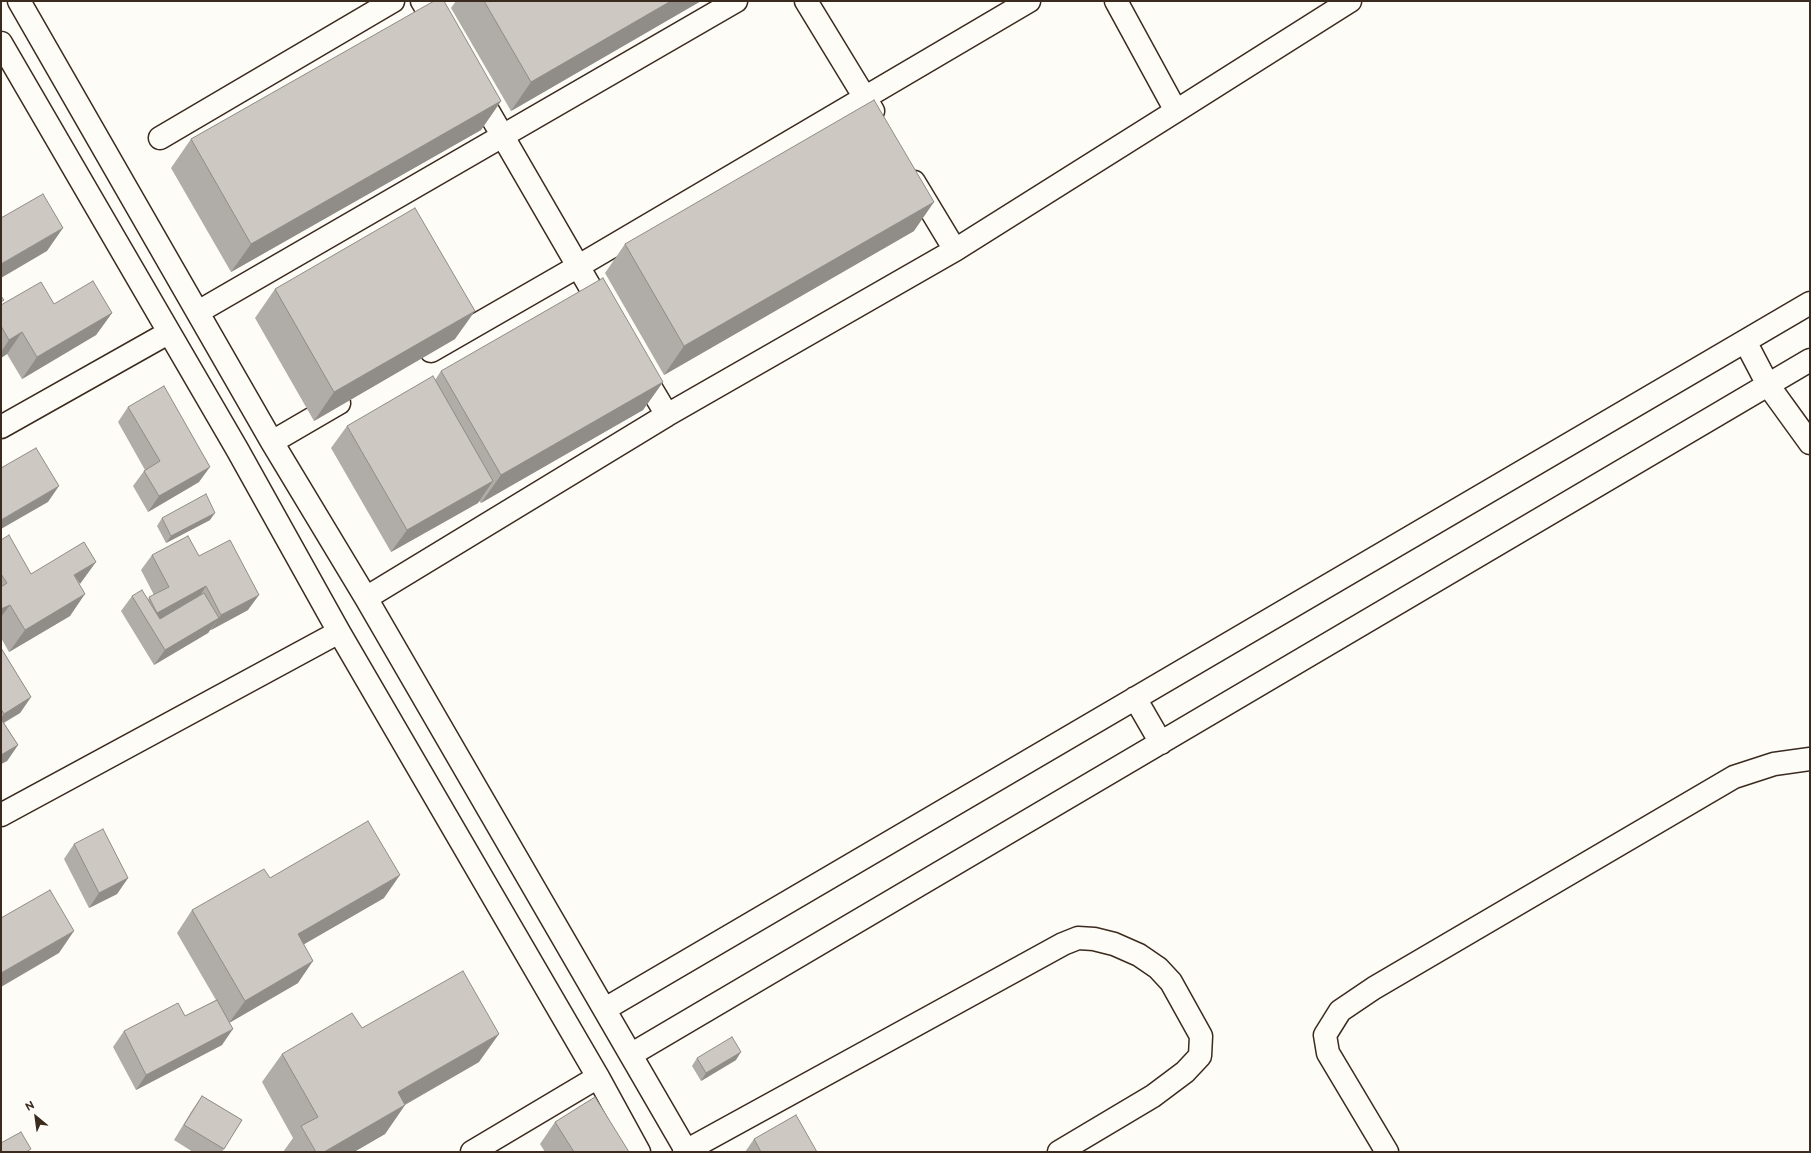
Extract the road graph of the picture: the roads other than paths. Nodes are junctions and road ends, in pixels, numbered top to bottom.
1 (19, 1) edge
2 (394, 1) edge
3 (422, 1) edge
4 (736, 1) edge
5 (806, 1) edge
6 (1029, 1) edge
7 (1116, 1) edge
8 (1350, 1) edge
9 (1, 42) edge
10 (450, 48) edge
11 (466, 75) edge
12 (865, 99) junction
13 (1176, 111) junction
14 (882, 126) edge
15 (502, 135) junction
16 (160, 138) dead end
17 (906, 167) edge
18 (955, 250) junction
19 (577, 267) junction
20 (1810, 304) edge
21 (198, 312) junction
22 (614, 328) edge
23 (168, 333) junction
24 (1745, 341) junction
25 (630, 354) edge
26 (1810, 360) edge
27 (411, 362) edge
28 (1768, 385) junction
29 (356, 394) edge
30 (667, 415) junction
31 (1, 427) edge
32 (272, 442) junction
33 (1810, 442) edge
34 (366, 598) junction
35 (339, 632) junction
36 (1135, 698) junction
37 (1161, 743) junction
38 (1810, 759) edge
39 (1, 815) edge
40 (605, 1009) junction
41 (632, 1054) junction
42 (598, 1077) junction
43 (472, 1152) edge
44 (639, 1152) edge
45 (686, 1152) edge
46 (1059, 1152) edge
47 (1387, 1152) edge

1 - 21 street
2 - 16 street
3 - 10 street
4 - 15 street
5 - 12 street
6 - 12 street
7 - 13 street
8 - 13 street
9 - 23 street
11 - 15 street
12 - 14 street
12 - 19 street
13 - 18 street
15 - 19 street
15 - 21 street
17 - 18 street
18 - 30 street
19 - 22 street
19 - 27 street
20 - 24 street
21 - 32 street
23 - 31 street
23 - 35 street
24 - 28 street
24 - 36 street
25 - 30 street
26 - 28 street
28 - 33 street
28 - 37 street
29 - 32 street
30 - 34 street
32 - 34 street
34 - 40 street
35 - 39 street
35 - 42 street
36 - 37 street
36 - 40 street
37 - 41 street
38 - 47 street
40 - 41 street
41 - 45 street
42 - 43 street
42 - 44 street
45 - 46 street

